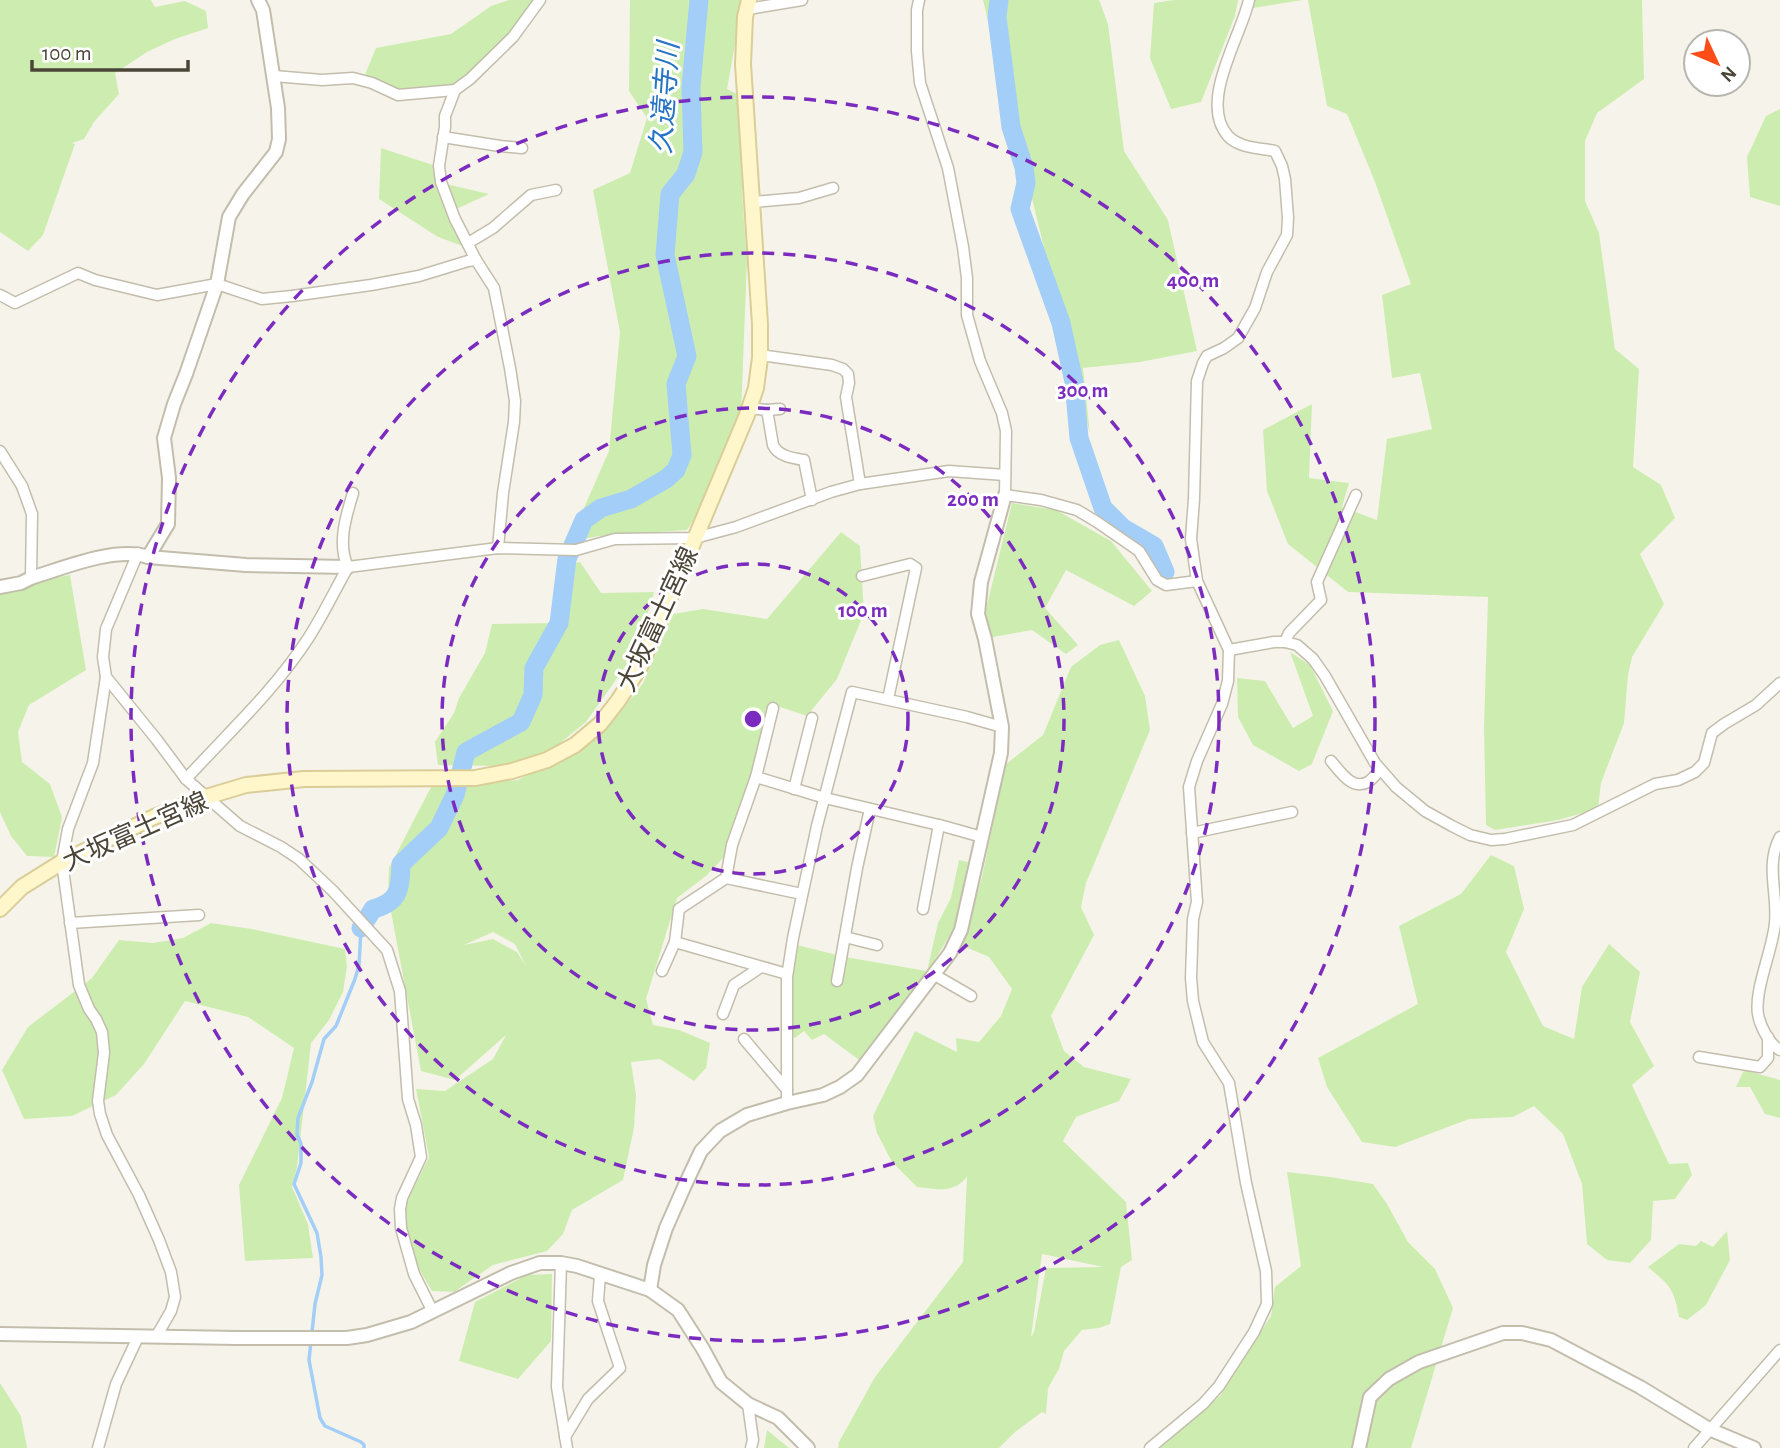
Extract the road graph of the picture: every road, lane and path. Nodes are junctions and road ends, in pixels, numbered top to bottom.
1 (258, 0) edge
2 (540, 0) edge
3 (802, 0) edge
4 (919, 0) edge
5 (1249, 0) edge
6 (748, 4) edge
7 (274, 76) junction
8 (455, 90) junction
9 (443, 137) junction
10 (522, 148) dead end
11 (833, 188) dead end
12 (556, 190) dead end
13 (752, 202) junction
14 (468, 243) junction
15 (476, 260) junction
16 (217, 284) junction
17 (0, 295) edge
18 (760, 355) junction
19 (749, 408) junction
20 (780, 409) dead end
21 (767, 411) junction
22 (0, 451) edge
23 (1005, 475) junction
24 (860, 484) junction
25 (353, 493) dead end
26 (1005, 495) junction
27 (1356, 495) dead end
28 (812, 500) junction
29 (695, 538) junction
30 (498, 548) junction
31 (143, 555) junction
32 (348, 567) junction
33 (862, 576) dead end
34 (31, 578) junction
35 (1197, 581) junction
36 (0, 587) edge
37 (1285, 642) junction
38 (1229, 650) junction
39 (106, 677) junction
40 (1780, 682) edge
41 (888, 699) junction
42 (773, 708) dead end
43 (812, 718) dead end
44 (1002, 727) junction
45 (1331, 761) dead end
46 (1380, 770) junction
47 (757, 777) junction
48 (186, 779) junction
49 (794, 789) junction
50 (206, 797) junction
51 (825, 798) junction
52 (870, 809) junction
53 (1292, 812) dead end
54 (939, 825) junction
55 (1192, 834) junction
56 (982, 837) junction
57 (1780, 837) edge
58 (62, 862) junction
59 (726, 878) junction
60 (802, 894) junction
61 (0, 909) edge
62 (923, 909) dead end
63 (199, 915) dead end
64 (70, 923) junction
65 (845, 937) junction
66 (675, 942) junction
67 (877, 945) dead end
68 (761, 967) junction
69 (662, 971) dead end
70 (788, 974) junction
71 (933, 974) junction
72 (838, 981) dead end
73 (971, 996) dead end
74 (723, 1014) dead end
75 (1768, 1037) junction
76 (744, 1039) dead end
77 (1780, 1050) edge
78 (1699, 1057) dead end
79 (787, 1096) junction
80 (561, 1263) junction
81 (600, 1275) junction
82 (650, 1290) junction
83 (433, 1312) junction
84 (0, 1334) edge
85 (138, 1337) junction
86 (156, 1337) junction
87 (1780, 1350) edge
88 (748, 1404) junction
89 (1709, 1429) junction
90 (566, 1442) edge
91 (99, 1448) edge
92 (751, 1448) edge
93 (808, 1448) edge
94 (1150, 1448) edge
95 (1359, 1448) edge
96 (1694, 1448) edge
97 (1754, 1448) edge

1 - 7 street
2 - 8 street
3 - 6 street
4 - 23 street
5 - 35 street
6 - 13 main road, 大坂富士宮線
7 - 8 street
7 - 16 street
8 - 9 street
9 - 10 street
9 - 14 street
11 - 13 street
12 - 14 street
13 - 18 main road, 大坂富士宮線
14 - 15 street
15 - 16 street
15 - 30 street
16 - 17 street
16 - 31 street
18 - 19 main road, 大坂富士宮線
18 - 24 street
19 - 21 street
19 - 29 main road, 大坂富士宮線
20 - 21 street
21 - 28 street
22 - 34 street
23 - 24 street
23 - 26 street
24 - 28 street
25 - 32 street
26 - 35 street
26 - 44 street
27 - 37 street
28 - 29 street
29 - 30 street
29 - 50 main road, 大坂富士宮線
30 - 32 street
31 - 32 street
31 - 34 street
31 - 39 street
32 - 48 street
33 - 41 street
34 - 36 street
35 - 38 street
37 - 38 street
37 - 46 street
38 - 55 street
39 - 48 street
39 - 58 street
40 - 46 street
41 - 44 street
41 - 51 street
42 - 47 street
43 - 49 street
44 - 56 street
45 - 46 street
47 - 49 street
47 - 59 street
48 - 50 street
49 - 51 street
50 - 58 main road, 大坂富士宮線
50 - 83 street
51 - 52 street
51 - 60 street
52 - 54 street
52 - 65 street
53 - 55 street
54 - 56 street
54 - 62 street
55 - 94 street
56 - 71 street
57 - 75 street
58 - 61 main road, 大坂富士宮線
58 - 64 street
59 - 60 street
59 - 66 street
60 - 70 street
63 - 64 street
64 - 86 street
65 - 67 street
65 - 72 street
66 - 68 street
66 - 69 street
68 - 70 street
68 - 74 street
70 - 79 street
71 - 73 street
71 - 79 street
75 - 77 street
75 - 78 street
76 - 79 street
79 - 82 street
80 - 81 street
80 - 83 street
80 - 90 street
81 - 82 street
81 - 90 street
82 - 88 street
83 - 86 street
84 - 85 street
85 - 86 street
85 - 91 street
87 - 89 street
88 - 92 street
88 - 93 street
89 - 95 street
89 - 96 street
89 - 97 street

